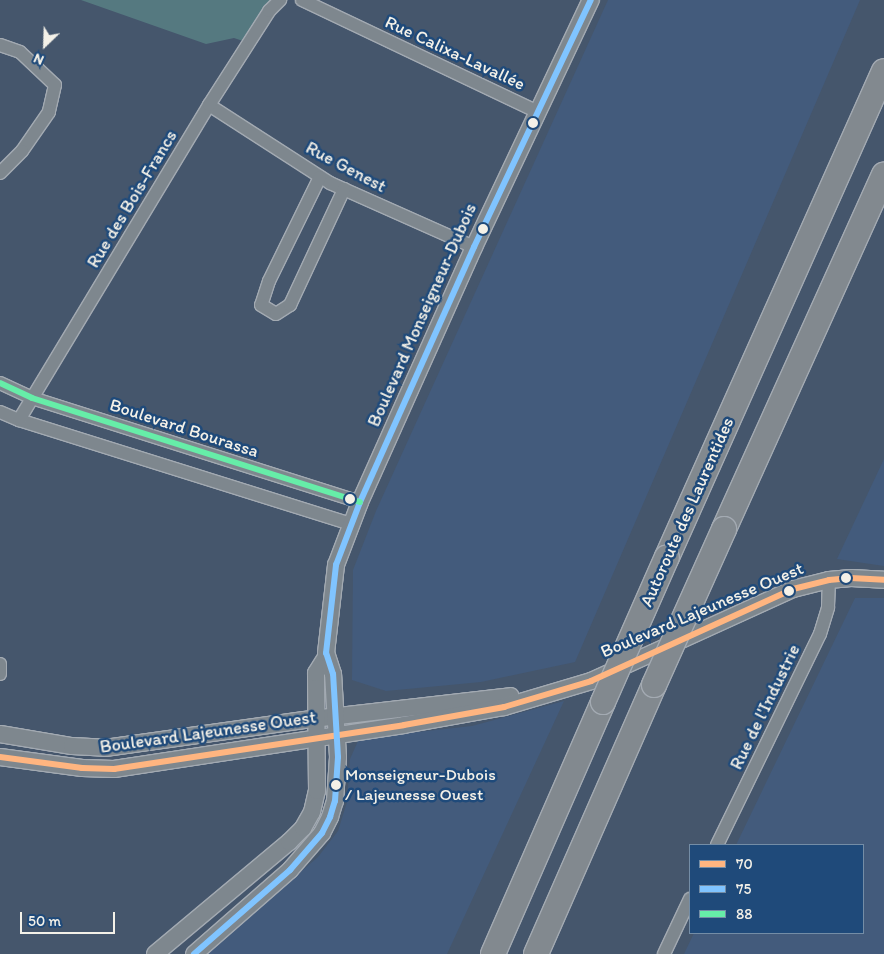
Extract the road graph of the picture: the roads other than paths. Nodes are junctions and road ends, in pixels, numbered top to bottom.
1 (280, 0) edge
2 (302, 0) edge
3 (591, 0) edge
4 (0, 45) edge
5 (884, 71) edge
6 (210, 105) junction
7 (538, 112) junction
8 (0, 173) edge
9 (884, 174) edge
10 (320, 177) junction
11 (344, 189) junction
12 (474, 247) junction
13 (0, 383) edge
14 (32, 398) junction
15 (0, 412) edge
16 (19, 420) junction
17 (360, 502) junction
18 (350, 524) junction
19 (829, 580) junction
20 (884, 580) edge
21 (326, 657) junction
22 (0, 664) edge
23 (0, 674) edge
24 (538, 696) junction
25 (336, 716) junction
26 (317, 719) junction
27 (0, 734) edge
28 (337, 734) junction
29 (317, 737) junction
30 (0, 757) edge
31 (717, 844) edge
32 (689, 901) edge
33 (155, 954) edge
34 (194, 954) edge
35 (493, 954) edge
36 (536, 954) edge
37 (664, 954) edge

1 - 6 street, Rue des Bois-Francs
2 - 7 street, Rue Calixa-Lavallée
3 - 7 street, Boulevard Monseigneur-Dubois
4 - 8 street
5 - 35 highway, Autoroute des Laurentides, bridge
6 - 10 street, Rue Genest
6 - 14 street, Rue des Bois-Francs
7 - 12 street, Boulevard Monseigneur-Dubois
9 - 36 highway, bridge
10 - 11 street, Rue Genest
10 - 11 street
11 - 12 street, Rue Genest
12 - 17 street, Boulevard Monseigneur-Dubois
13 - 14 street, Boulevard Bourassa
14 - 16 street, Rue des Bois-Francs
14 - 17 street, Boulevard Bourassa
15 - 16 street
16 - 18 street
17 - 18 street, Boulevard Monseigneur-Dubois
18 - 21 street, Boulevard Monseigneur-Dubois
19 - 20 street, Boulevard Lajeunesse Ouest
19 - 24 street, Boulevard Lajeunesse Ouest
19 - 31 street, Rue de l'Industrie
21 - 25 street, Boulevard Monseigneur-Dubois
21 - 26 street, Boulevard Monseigneur-Dubois
22 - 23 street
24 - 25 street, Boulevard Lajeunesse Ouest
24 - 28 street, Boulevard Lajeunesse Ouest
25 - 26 street, Boulevard Lajeunesse Ouest
25 - 28 street, Boulevard Monseigneur-Dubois
26 - 27 street, Boulevard Lajeunesse Ouest
26 - 29 street, Boulevard Monseigneur-Dubois
28 - 29 street, Boulevard Lajeunesse Ouest
28 - 34 street, Boulevard Monseigneur-Dubois
29 - 30 street, Boulevard Lajeunesse Ouest
29 - 33 street, Boulevard Monseigneur-Dubois
32 - 37 street

